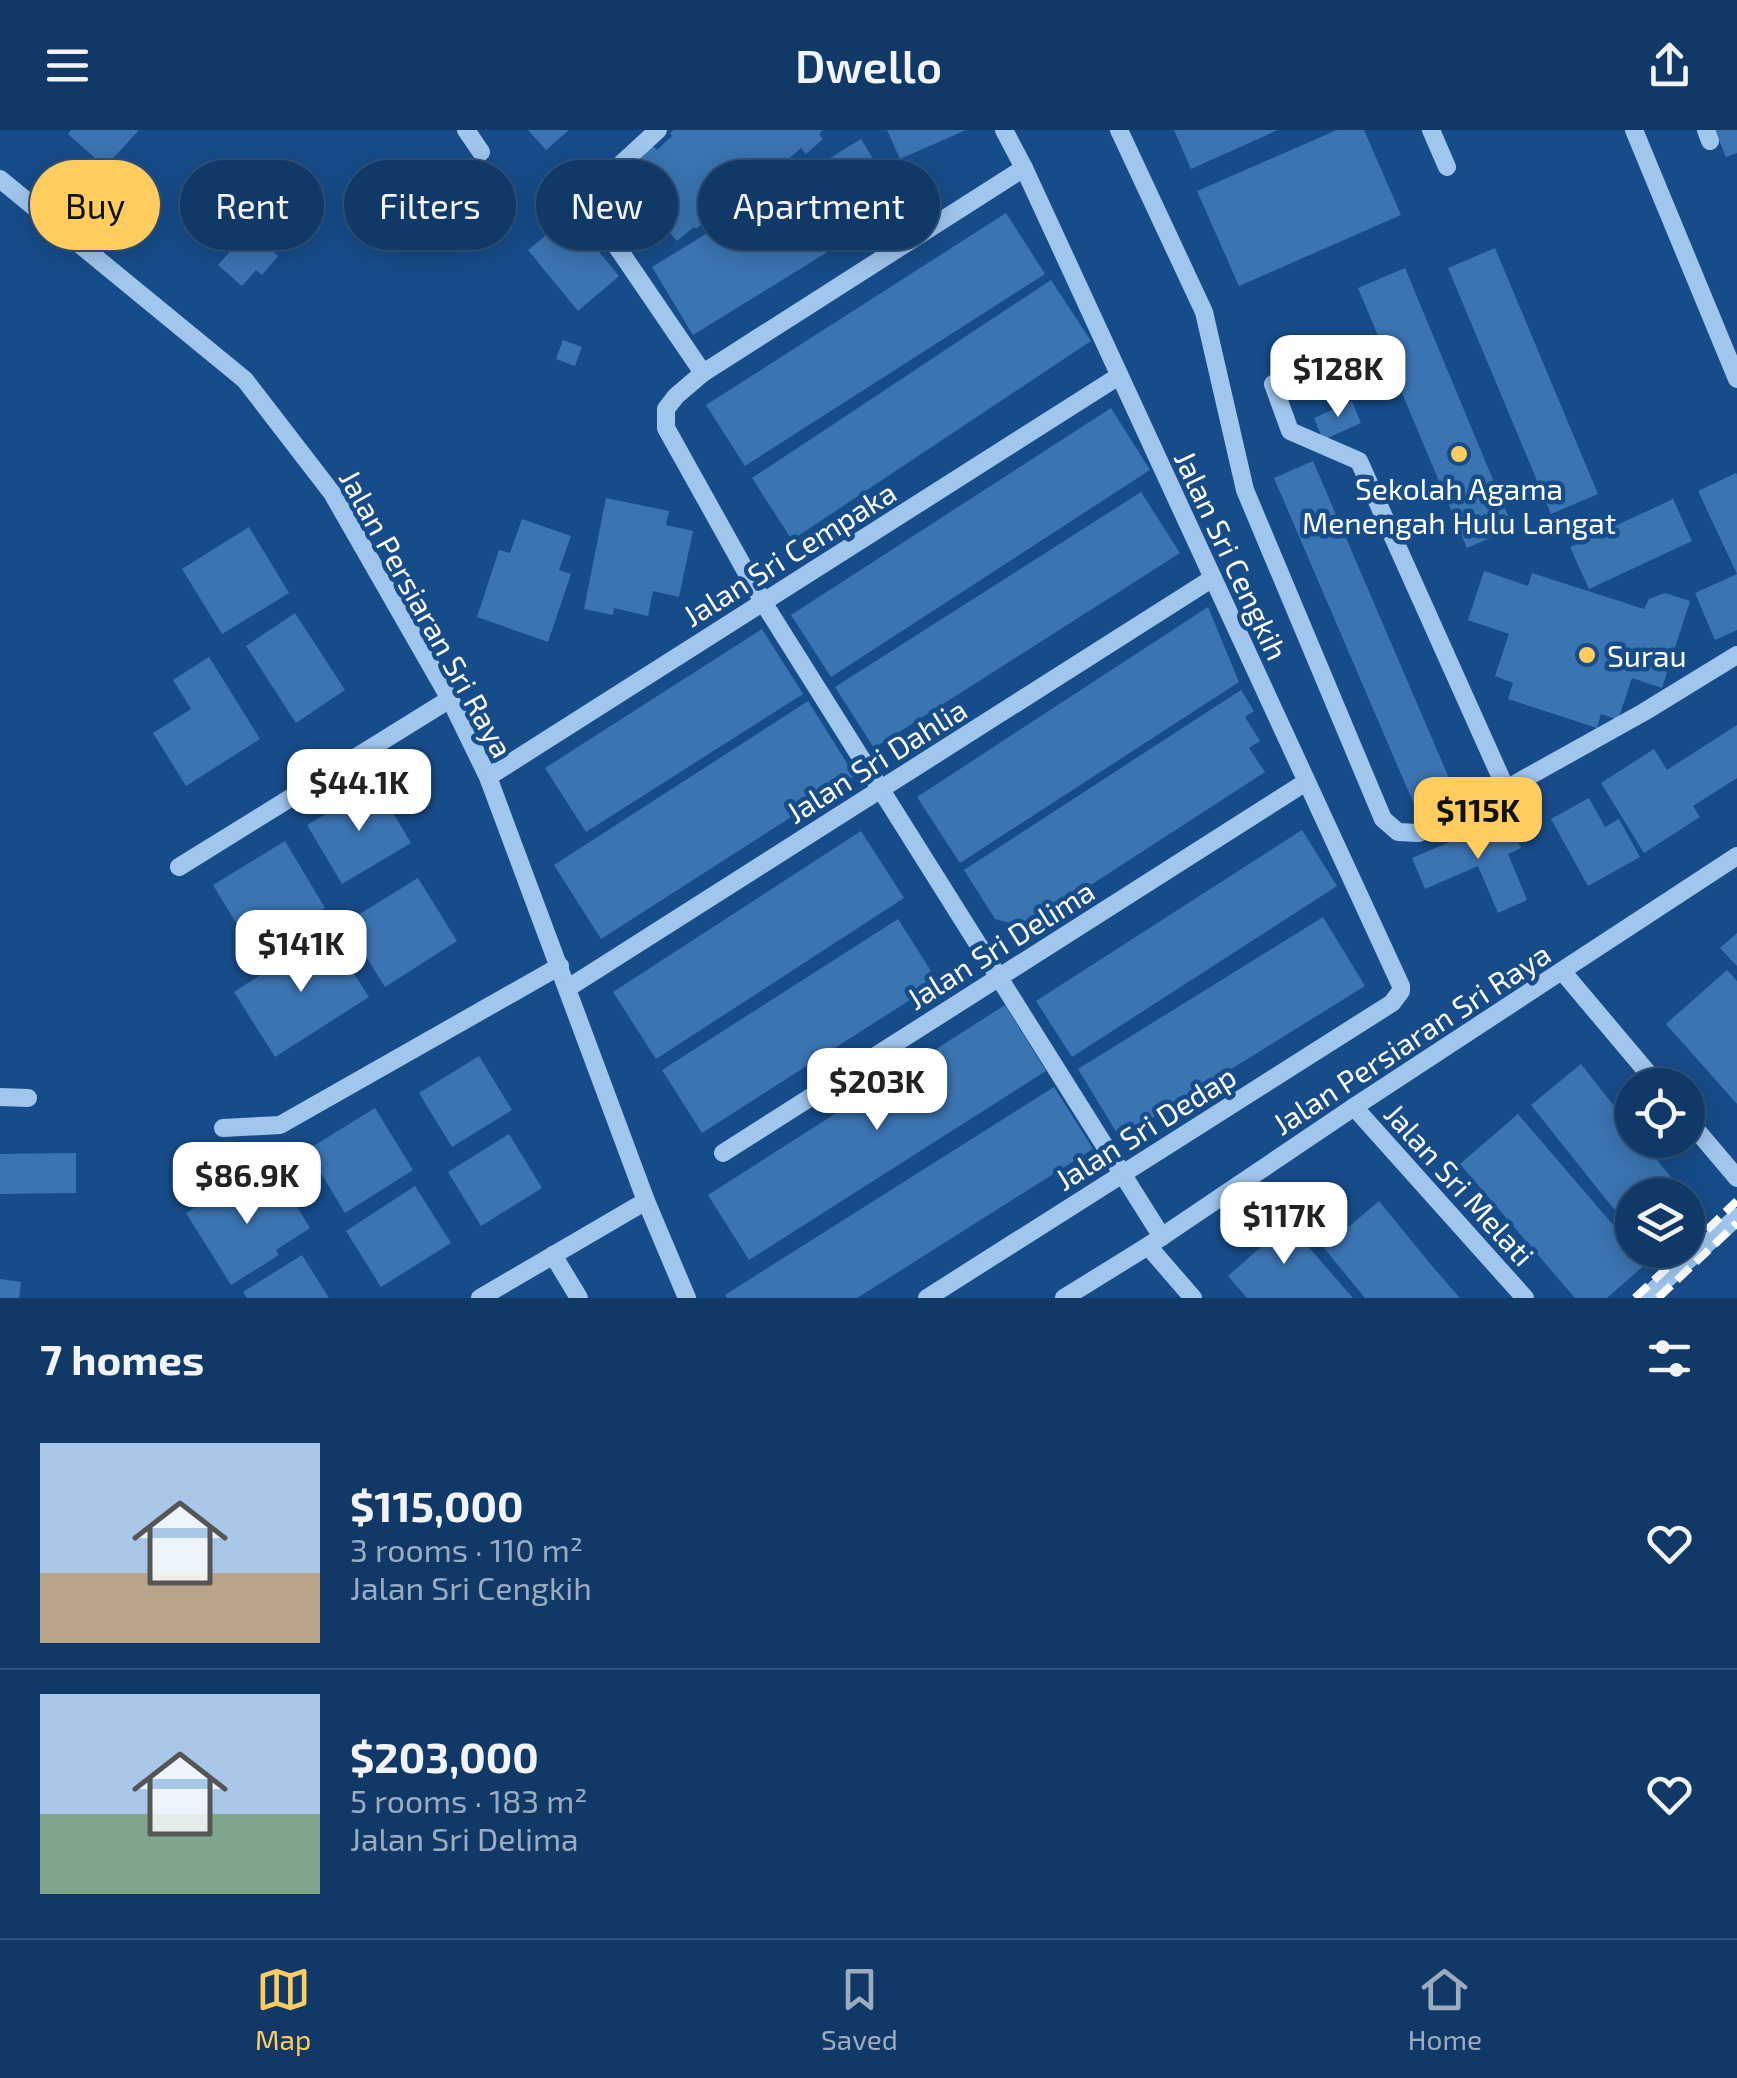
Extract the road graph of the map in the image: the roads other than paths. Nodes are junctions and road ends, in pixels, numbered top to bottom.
1 (466, 130) edge
2 (658, 130) edge
3 (1004, 130) edge
4 (1119, 130) edge
5 (1431, 130) edge
6 (1634, 130) edge
7 (480, 152) dead end
8 (1448, 167) dead end
9 (1024, 168) junction
10 (0, 179) edge
11 (704, 374) junction
12 (1119, 376) junction
13 (1737, 379) edge
14 (1274, 384) dead end
15 (1213, 578) junction
16 (763, 602) junction
17 (1737, 654) edge
18 (450, 699) junction
19 (488, 777) junction
20 (1306, 782) junction
21 (1506, 789) junction
22 (880, 790) junction
23 (1737, 856) edge
24 (179, 867) dead end
25 (560, 966) junction
26 (1562, 970) junction
27 (999, 978) junction
28 (568, 988) junction
29 (1392, 1003) joint
30 (1644, 1068) edge
31 (0, 1097) edge
32 (28, 1098) dead end
33 (1354, 1107) junction
34 (223, 1128) dead end
35 (1705, 1140) edge
36 (723, 1153) dead end
37 (1122, 1174) junction
38 (1737, 1178) edge
39 (646, 1200) junction
40 (1737, 1217) edge
41 (1155, 1242) junction
42 (553, 1255) junction
43 (480, 1298) edge
44 (579, 1298) edge
45 (686, 1298) edge
46 (927, 1298) edge
47 (1064, 1298) edge
48 (1193, 1298) edge
49 (1525, 1298) edge
50 (1645, 1298) edge

1 - 7 street
2 - 11 street
3 - 9 street, Jalan Sri Cengkih
4 - 21 street
5 - 8 street
6 - 13 street
9 - 11 street
9 - 12 street, Jalan Sri Cengkih
10 - 18 street, Jalan Persiaran Sri Raya
11 - 16 street
12 - 15 street, Jalan Sri Cengkih
12 - 16 street, Jalan Sri Cempaka
14 - 21 street
15 - 20 street, Jalan Sri Cengkih
15 - 22 street, Jalan Sri Dahlia
16 - 19 street, Jalan Sri Cempaka
16 - 22 street
17 - 21 street
18 - 19 street, Jalan Persiaran Sri Raya
18 - 24 street
19 - 25 street, Jalan Persiaran Sri Raya
20 - 27 street, Jalan Sri Delima
20 - 29 street, Jalan Sri Cengkih
22 - 27 street
22 - 28 street, Jalan Sri Dahlia
23 - 26 street, Jalan Persiaran Sri Raya
25 - 28 street, Jalan Persiaran Sri Raya
25 - 34 street
26 - 30 street
26 - 33 street, Jalan Persiaran Sri Raya
27 - 36 street, Jalan Sri Delima
27 - 37 street
28 - 39 street, Jalan Persiaran Sri Raya
29 - 37 street, Jalan Sri Dedap
31 - 32 street
33 - 41 street, Jalan Persiaran Sri Raya
33 - 49 street, Jalan Sri Melati
35 - 38 street
37 - 41 street
37 - 46 street, Jalan Sri Dedap
39 - 42 street
39 - 45 street, Jalan Persiaran Sri Raya
40 - 50 street
41 - 47 street, Jalan Persiaran Sri Raya
41 - 48 street
42 - 43 street
42 - 44 street

